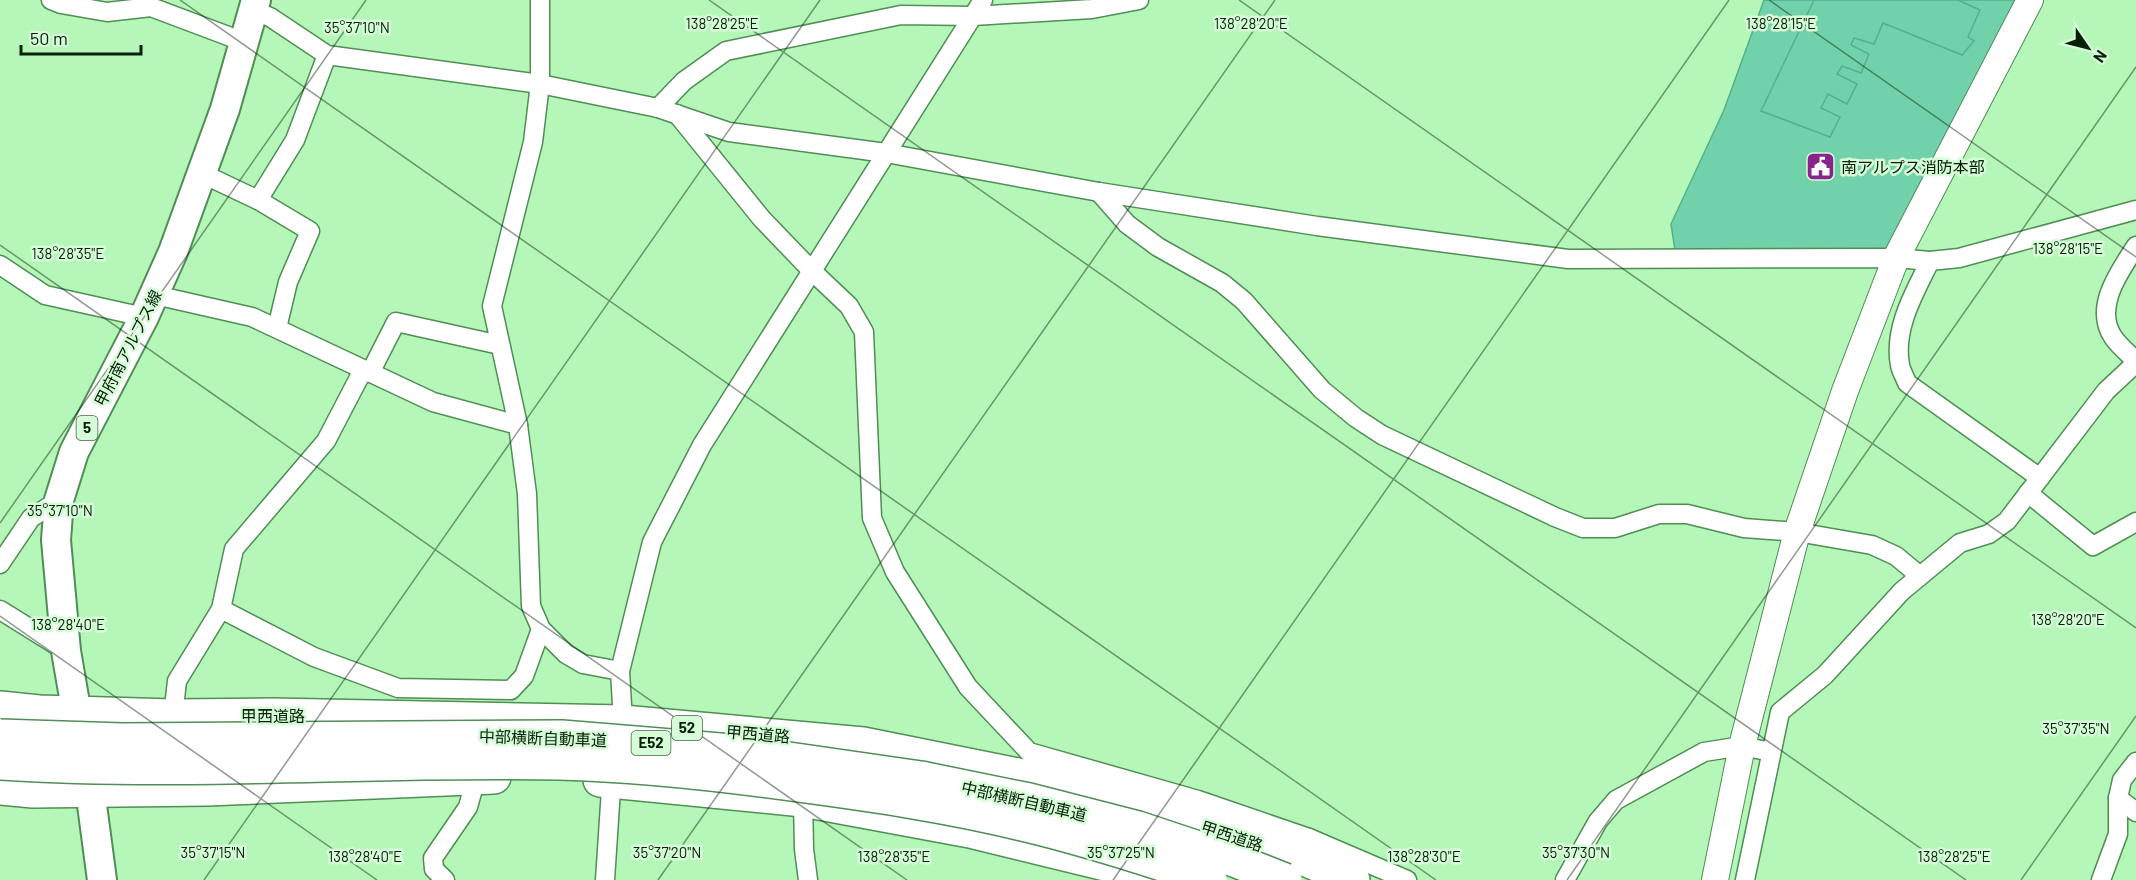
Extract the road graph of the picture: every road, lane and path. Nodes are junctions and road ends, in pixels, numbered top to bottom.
1 (51, 0) edge
2 (540, 0) edge
3 (983, 0) edge
4 (1139, 0) edge
5 (2030, 0) edge
6 (254, 5) edge
7 (973, 16) junction
8 (244, 42) junction
9 (327, 55) junction
10 (540, 84) junction
11 (658, 108) junction
12 (676, 114) junction
13 (886, 153) junction
14 (203, 174) junction
15 (1099, 192) junction
16 (258, 200) junction
17 (2136, 210) edge
18 (2136, 246) edge
19 (1896, 258) junction
20 (1930, 261) junction
21 (0, 265) edge
22 (812, 271) junction
23 (150, 306) junction
24 (277, 328) junction
25 (500, 345) junction
26 (2134, 368) edge
27 (367, 371) junction
28 (518, 424) junction
29 (2040, 478) junction
30 (2028, 493) junction
31 (58, 500) junction
32 (2136, 522) edge
33 (1797, 532) junction
34 (0, 564) edge
35 (1920, 576) junction
36 (221, 609) junction
37 (0, 610) edge
38 (541, 629) junction
39 (66, 651) junction
40 (620, 671) junction
41 (0, 708) edge
42 (75, 712) junction
43 (173, 716) junction
44 (623, 722) junction
45 (0, 736) edge
46 (1742, 746) junction
47 (1771, 752) junction
48 (2136, 762) edge
49 (0, 763) edge
50 (476, 778) junction
51 (610, 781) junction
52 (0, 788) edge
53 (90, 790) junction
54 (2118, 798) junction
55 (803, 800) junction
56 (2136, 812) edge
57 (1300, 865) edge
58 (102, 880) edge
59 (445, 880) edge
60 (605, 880) edge
61 (808, 880) edge
62 (1158, 880) edge
63 (1210, 880) edge
64 (1353, 880) edge
65 (1407, 880) edge
66 (1565, 880) edge
67 (1715, 880) edge
68 (1745, 880) edge
69 (2101, 880) edge

1 - 8 street
2 - 10 street
3 - 7 street
4 - 7 street
5 - 19 street
6 - 8 main road, 甲府南アルプス線 / 5
6 - 9 street
7 - 11 street
7 - 13 street
8 - 14 main road, 甲府南アルプス線 / 5
9 - 10 street
9 - 16 street
10 - 11 street
10 - 25 street
11 - 12 street
12 - 13 street
12 - 22 street
13 - 15 street
13 - 22 street
14 - 16 street
14 - 23 main road, 甲府南アルプス線 / 5
15 - 19 street
15 - 33 street
16 - 24 street
17 - 20 street
18 - 26 street
19 - 20 street
19 - 33 street
20 - 29 street
21 - 23 street
22 - 40 street
22 - 57 street
23 - 24 street
23 - 31 main road, 甲府南アルプス線 / 5
24 - 27 street
25 - 27 street
25 - 28 street
26 - 29 street
27 - 28 street
27 - 36 street
28 - 38 street
29 - 30 street
30 - 32 street
30 - 35 street
31 - 34 street
31 - 39 main road, 甲府南アルプス線 / 5
33 - 35 street
33 - 46 street
35 - 47 street
36 - 38 street
36 - 43 street
37 - 39 street
38 - 40 street
39 - 42 main road, 甲府南アルプス線 / 5
40 - 44 street
41 - 42 highway, 甲西道路 / 52
42 - 43 highway, 甲西道路 / 52
42 - 53 main road, 甲府南アルプス線 / 5
43 - 44 highway, 甲西道路 / 52
44 - 51 street
44 - 57 highway, 甲西道路 / 52
45 - 57 highway, 中部横断自動車道 / E52, bridge
46 - 47 street
46 - 66 street
46 - 67 street
47 - 68 street
48 - 54 street
49 - 63 highway, 中部横断自動車道 / E52, bridge
50 - 51 highway
50 - 53 highway
50 - 59 street
51 - 55 highway
51 - 60 street
52 - 53 highway
53 - 58 main road, 甲府南アルプス線 / 5
54 - 56 street
54 - 69 street
55 - 61 street
55 - 62 highway
57 - 64 highway, 甲西道路 / 52
57 - 65 street

